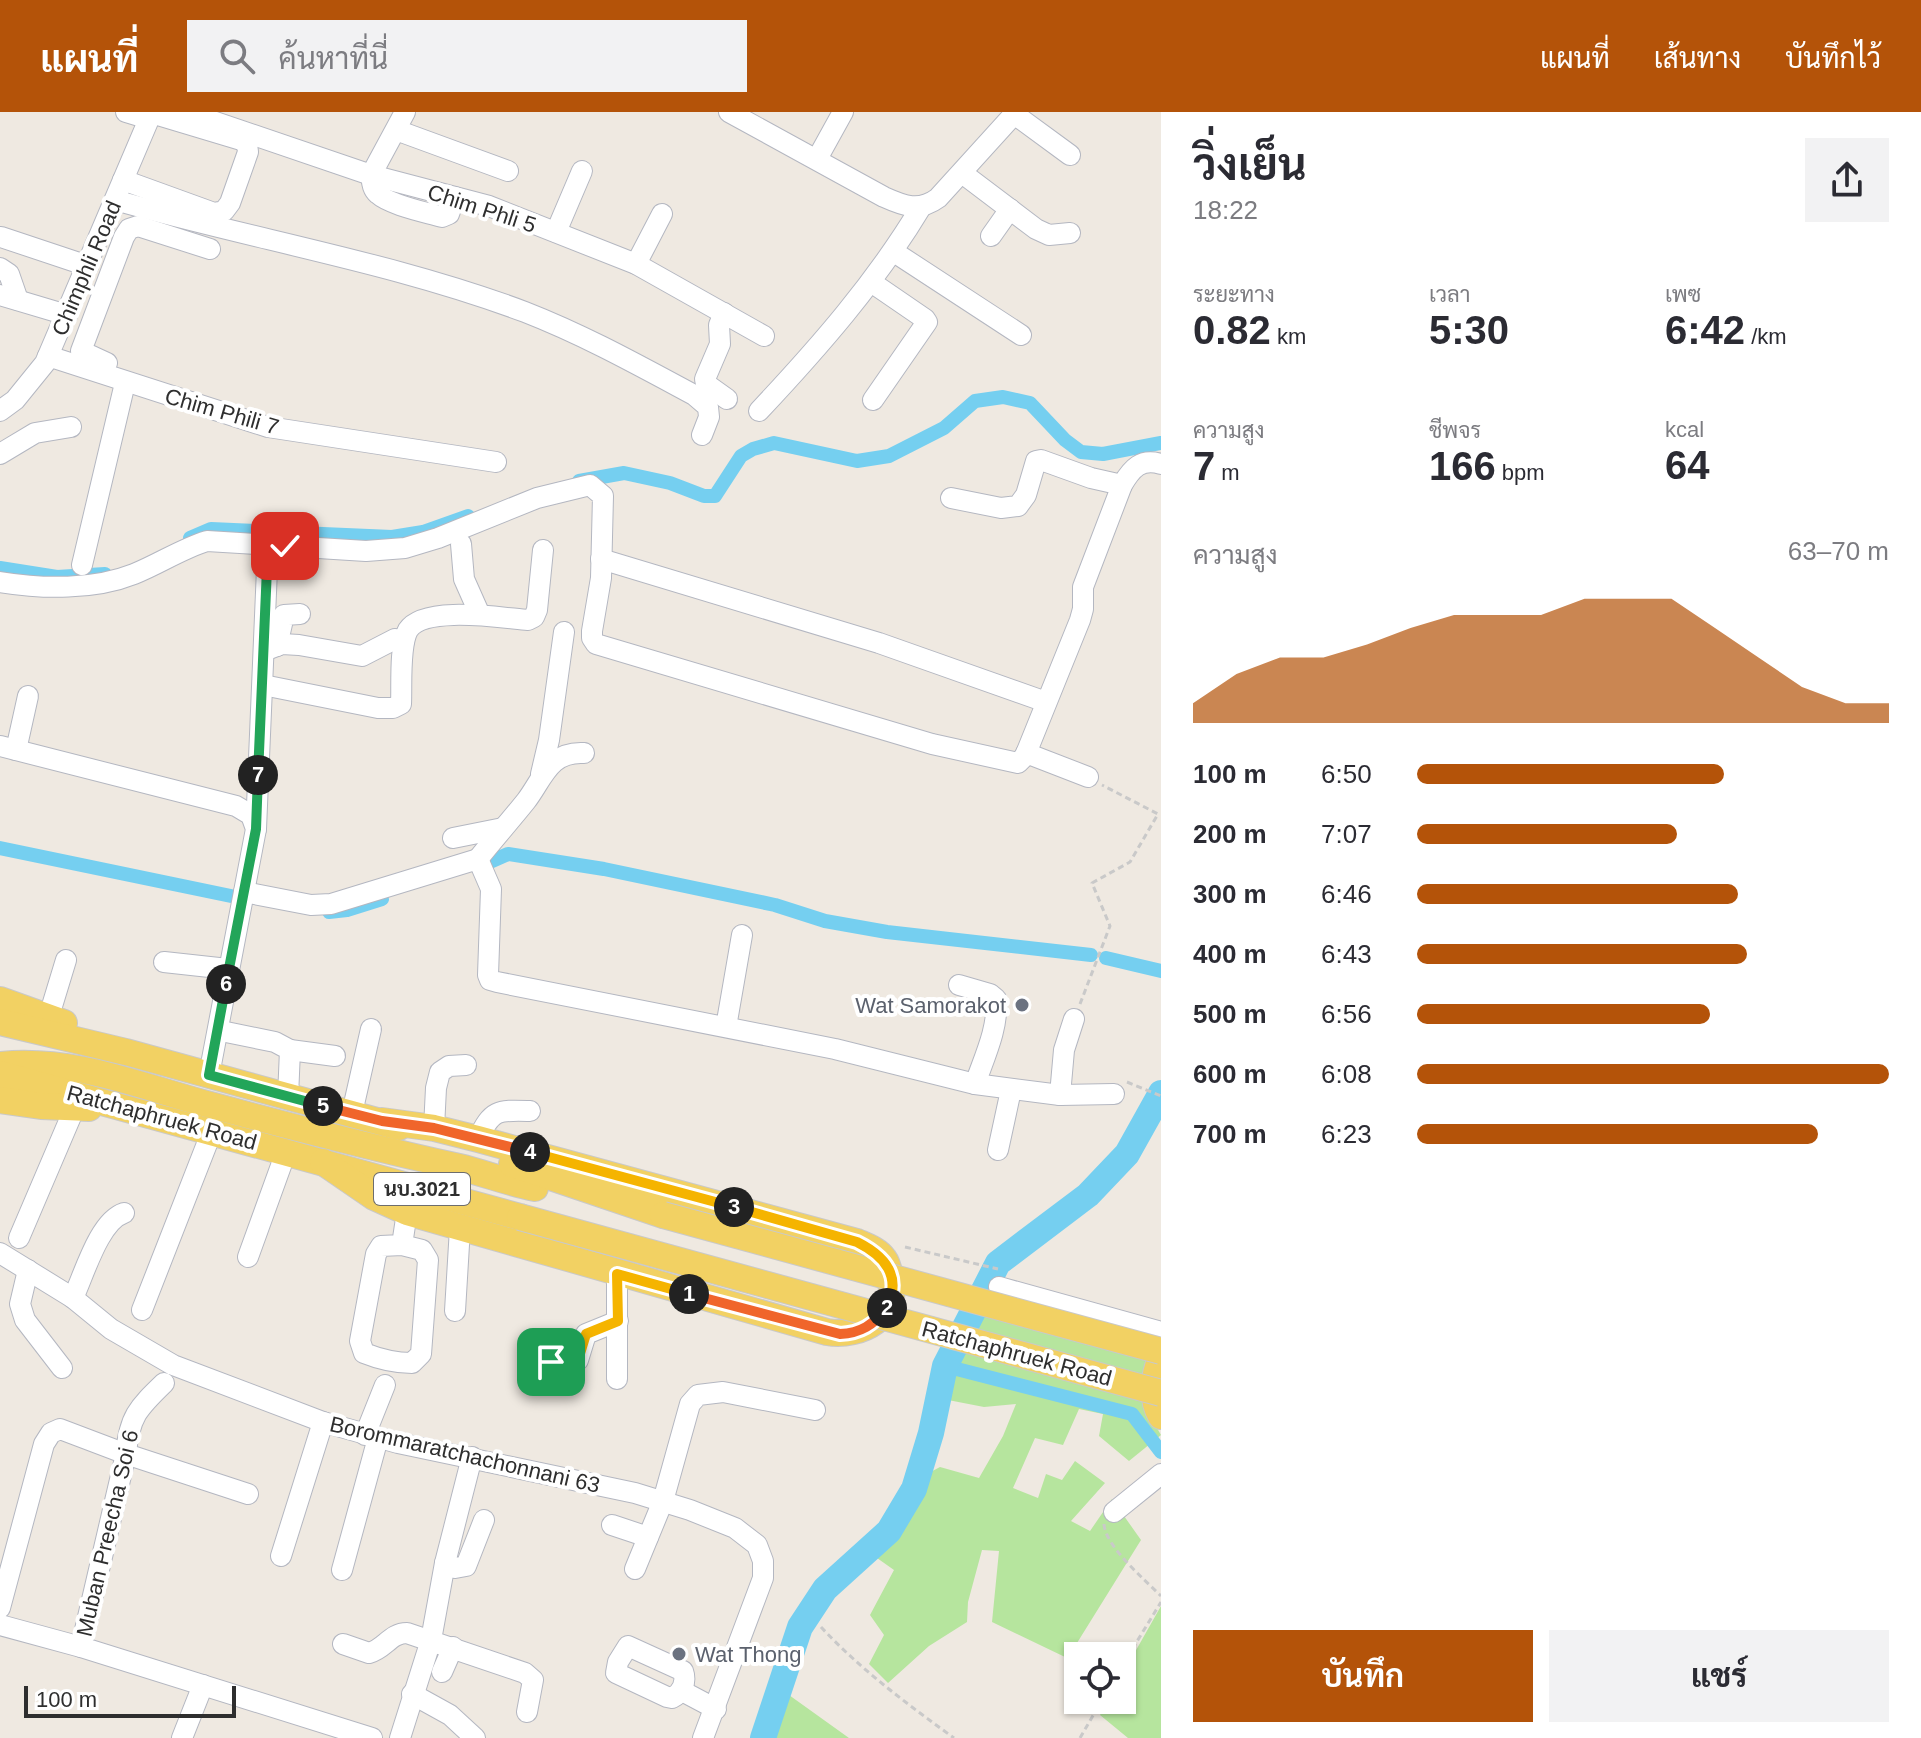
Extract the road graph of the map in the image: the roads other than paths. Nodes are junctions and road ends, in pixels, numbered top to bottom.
1 (126, 112) edge
2 (186, 112) edge
3 (729, 112) edge
4 (843, 112) edge
5 (1015, 113) edge
6 (150, 115) edge
7 (401, 121) edge
8 (1070, 155) dead end
9 (817, 159) junction
10 (508, 171) dead end
11 (582, 171) dead end
12 (962, 173) junction
13 (371, 175) junction
14 (123, 180) junction
15 (921, 207) junction
16 (1010, 209) junction
17 (111, 210) junction
18 (662, 214) dead end
19 (129, 229) junction
20 (556, 232) junction
21 (1070, 233) dead end
22 (991, 236) dead end
23 (1, 237) edge
24 (210, 249) dead end
25 (894, 252) junction
26 (636, 264) junction
27 (88, 266) junction
28 (0, 268) edge
29 (871, 282) junction
30 (9, 297) edge
31 (724, 313) junction
32 (67, 315) junction
33 (1021, 335) dead end
34 (764, 336) dead end
35 (48, 356) junction
36 (125, 383) junction
37 (186, 391) dead end
38 (727, 399) dead end
39 (873, 400) dead end
40 (0, 411) edge
41 (759, 411) dead end
42 (71, 427) dead end
43 (702, 435) dead end
44 (0, 454) edge
45 (496, 462) dead end
46 (1161, 464) edge
47 (1122, 485) junction
48 (951, 498) dead end
49 (461, 544) dead end
50 (268, 545) junction
51 (543, 550) dead end
52 (601, 559) junction
53 (82, 565) dead end
54 (0, 582) edge
55 (300, 614) dead end
56 (480, 615) junction
57 (564, 632) dead end
58 (404, 641) junction
59 (271, 648) junction
60 (263, 685) junction
61 (28, 696) dead end
62 (1046, 702) junction
63 (8, 748) edge
64 (584, 753) dead end
65 (1026, 753) junction
66 (541, 774) junction
67 (1088, 777) road end
68 (503, 828) junction
69 (256, 829) junction
70 (453, 838) dead end
71 (478, 859) junction
72 (244, 892) junction
73 (742, 935) dead end
74 (66, 960) dead end
75 (164, 962) dead end
76 (228, 969) junction
77 (959, 985) dead end
78 (0, 1000) edge
79 (49, 1016) junction
80 (1074, 1019) road end
81 (0, 1022) edge
82 (726, 1027) junction
83 (371, 1029) dead end
84 (226, 1032) dead end
85 (290, 1050) junction
86 (126, 1052) junction
87 (335, 1056) dead end
88 (0, 1065) edge
89 (466, 1065) dead end
90 (0, 1074) edge
91 (209, 1075) junction
92 (975, 1084) junction
93 (1011, 1090) junction
94 (1114, 1094) road end
95 (1060, 1095) junction
96 (288, 1097) junction
97 (0, 1101) edge
98 (75, 1107) junction
99 (141, 1110) junction
100 (530, 1111) dead end
101 (352, 1113) junction
102 (382, 1121) junction
103 (434, 1128) junction
104 (212, 1131) junction
105 (478, 1139) junction
106 (998, 1150) dead end
107 (286, 1152) junction
108 (323, 1162) junction
109 (407, 1212) junction
110 (652, 1212) junction
111 (124, 1213) dead end
112 (460, 1228) junction
113 (19, 1238) dead end
114 (402, 1245) junction
115 (0, 1253) edge
116 (248, 1257) dead end
117 (28, 1270) junction
118 (617, 1274) junction
119 (1001, 1279) road end
120 (73, 1298) junction
121 (142, 1310) dead end
122 (455, 1311) dead end
123 (618, 1321) junction
124 (1161, 1332) edge
125 (1161, 1351) edge
126 (1161, 1359) edge
127 (551, 1362) dead end
128 (62, 1368) dead end
129 (617, 1379) dead end
130 (164, 1383) dead end
131 (385, 1385) dead end
132 (1161, 1393) edge
133 (815, 1410) dead end
134 (1161, 1416) edge
135 (323, 1422) junction
136 (372, 1436) junction
137 (126, 1454) junction
138 (472, 1457) junction
139 (1161, 1474) edge
140 (248, 1494) dead end
141 (663, 1501) junction
142 (1114, 1512) road end
143 (484, 1520) dead end
144 (612, 1525) dead end
145 (648, 1537) junction
146 (281, 1556) dead end
147 (445, 1563) junction
148 (635, 1569) dead end
149 (342, 1570) dead end
150 (0, 1608) edge
151 (0, 1625) edge
152 (431, 1640) junction
153 (343, 1644) dead end
154 (81, 1647) junction
155 (453, 1647) junction
156 (442, 1672) dead end
157 (203, 1685) junction
158 (682, 1691) dead end
159 (412, 1694) junction
160 (716, 1709) junction
161 (527, 1712) dead end
162 (315, 1730) edge
163 (182, 1738) edge
164 (372, 1738) edge
165 (400, 1738) edge
166 (475, 1738) edge
167 (703, 1738) edge

1 - 6 street
2 - 13 street, Chim Phli 5
3 - 9 street
4 - 9 street
5 - 8 street
5 - 12 street
6 - 14 street, Chimphli Road
6 - 14 street
7 - 10 street
7 - 13 street
9 - 15 street
11 - 20 street
12 - 15 street
12 - 16 street
13 - 20 street, Chim Phli 5
14 - 17 street, Chimphli Road
15 - 25 street
16 - 21 street
16 - 22 street
17 - 19 street
17 - 27 street, Chimphli Road
17 - 43 street
18 - 26 street
19 - 24 street
19 - 37 street
20 - 26 street, Chim Phli 5
23 - 27 street
25 - 29 street
25 - 33 street
26 - 31 street, Chim Phli 5
27 - 32 street, Chimphli Road
28 - 30 street
29 - 39 street
29 - 41 street
30 - 32 street
31 - 34 street, Chim Phli 5
31 - 38 street
32 - 35 street, Chimphli Road
35 - 36 street, Chim Phili 7
35 - 40 street, Chimphli Road
36 - 45 street, Chim Phili 7
36 - 53 street
42 - 44 street
46 - 47 street
47 - 48 street
47 - 62 street
49 - 56 street
50 - 52 street
50 - 54 street
50 - 59 street
51 - 56 street
52 - 62 street
52 - 65 street
55 - 59 street
56 - 58 street
57 - 66 street
58 - 59 street
58 - 60 street
59 - 60 street
60 - 69 street
61 - 63 street
62 - 65 street
63 - 69 street
64 - 66 street
65 - 67 street
66 - 68 street
68 - 70 street
68 - 71 street
69 - 72 street
71 - 72 street
71 - 82 street
72 - 76 street
73 - 82 street
74 - 79 street
75 - 76 street
76 - 91 street
77 - 92 street
78 - 79 main road
79 - 86 main road
80 - 95 street
81 - 86 main road, Ratchaphruek Road / นบ.3021
82 - 92 street
83 - 101 street
84 - 85 street
85 - 87 street
85 - 96 street
86 - 91 main road, Ratchaphruek Road / นบ.3021
88 - 110 main road
89 - 103 street
90 - 99 main road, Ratchaphruek Road / นบ.3021
91 - 96 main road, Ratchaphruek Road / นบ.3021
92 - 93 street
93 - 95 street
93 - 106 street
94 - 95 street
96 - 101 main road, Ratchaphruek Road / นบ.3021
97 - 98 main road
98 - 99 main road
98 - 113 street
99 - 104 main road, Ratchaphruek Road / นบ.3021
100 - 105 street
101 - 102 main road, Ratchaphruek Road / นบ.3021
102 - 103 main road, Ratchaphruek Road
102 - 110 main road, Ratchaphruek Road / นบ.3021
103 - 105 main road, Ratchaphruek Road
104 - 107 main road, Ratchaphruek Road / นบ.3021
104 - 121 street
105 - 118 main road, Ratchaphruek Road
107 - 108 main road, Ratchaphruek Road / นบ.3021
107 - 116 street
108 - 109 main road, Ratchaphruek Road
108 - 132 main road, Ratchaphruek Road / นบ.3021, bridge
109 - 112 main road, Ratchaphruek Road
109 - 114 street
110 - 125 main road, Ratchaphruek Road / นบ.3021, bridge
111 - 120 street
112 - 118 main road, Ratchaphruek Road
112 - 122 street
114 - 114 street
115 - 117 street, Borommaratchachonnani 63
117 - 120 street, Borommaratchachonnani 63
117 - 128 street
118 - 123 street
119 - 124 street
120 - 135 street, Borommaratchachonnani 63
123 - 127 street
123 - 129 street
126 - 134 main road
130 - 137 street, Muban Preecha Soi 6
131 - 136 street
133 - 141 street
135 - 136 street, Borommaratchachonnani 63
135 - 146 street
136 - 138 street, Borommaratchachonnani 63
136 - 149 street
137 - 140 street
137 - 150 street
137 - 154 street, Muban Preecha Soi 6
138 - 141 street, Borommaratchachonnani 63
138 - 147 street
139 - 142 street
141 - 145 street
141 - 160 street, Borommaratchachonnani 63
143 - 147 street
144 - 145 street
145 - 148 street
147 - 152 street
151 - 154 street
152 - 153 street
152 - 155 street
152 - 159 street
154 - 157 street
155 - 156 street
155 - 161 street
157 - 162 street
157 - 163 street
158 - 160 street
159 - 165 street
159 - 166 street
160 - 167 street, Borommaratchachonnani 63
162 - 164 street

